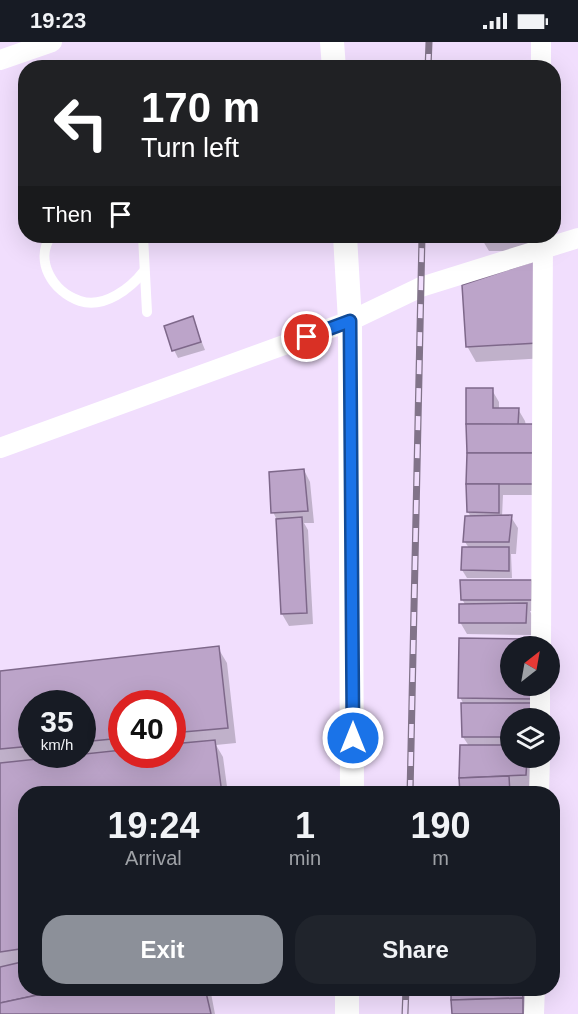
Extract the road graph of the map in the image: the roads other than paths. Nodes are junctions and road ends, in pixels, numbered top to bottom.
1 (52, 42) edge
2 (332, 42) edge
3 (541, 42) edge
4 (0, 60) edge
5 (333, 60) edge
6 (541, 60) edge
7 (578, 238) edge
8 (561, 240) edge
9 (48, 243) edge
10 (143, 243) edge
11 (345, 243) edge
12 (544, 243) edge
13 (144, 271) junction
14 (147, 312) dead end
15 (350, 321) junction
16 (0, 448) edge
17 (541, 636) edge
18 (540, 768) edge
19 (352, 786) edge
20 (539, 786) edge
21 (347, 996) edge
22 (535, 996) edge
23 (346, 1014) edge
24 (534, 1014) edge

1 - 4 street
2 - 5 street
3 - 6 street
7 - 8 street
9 - 13 lane
10 - 13 lane
11 - 15 street
12 - 15 street
12 - 17 street
13 - 14 lane
15 - 16 street
15 - 19 street
18 - 20 street
21 - 23 street
22 - 24 street

